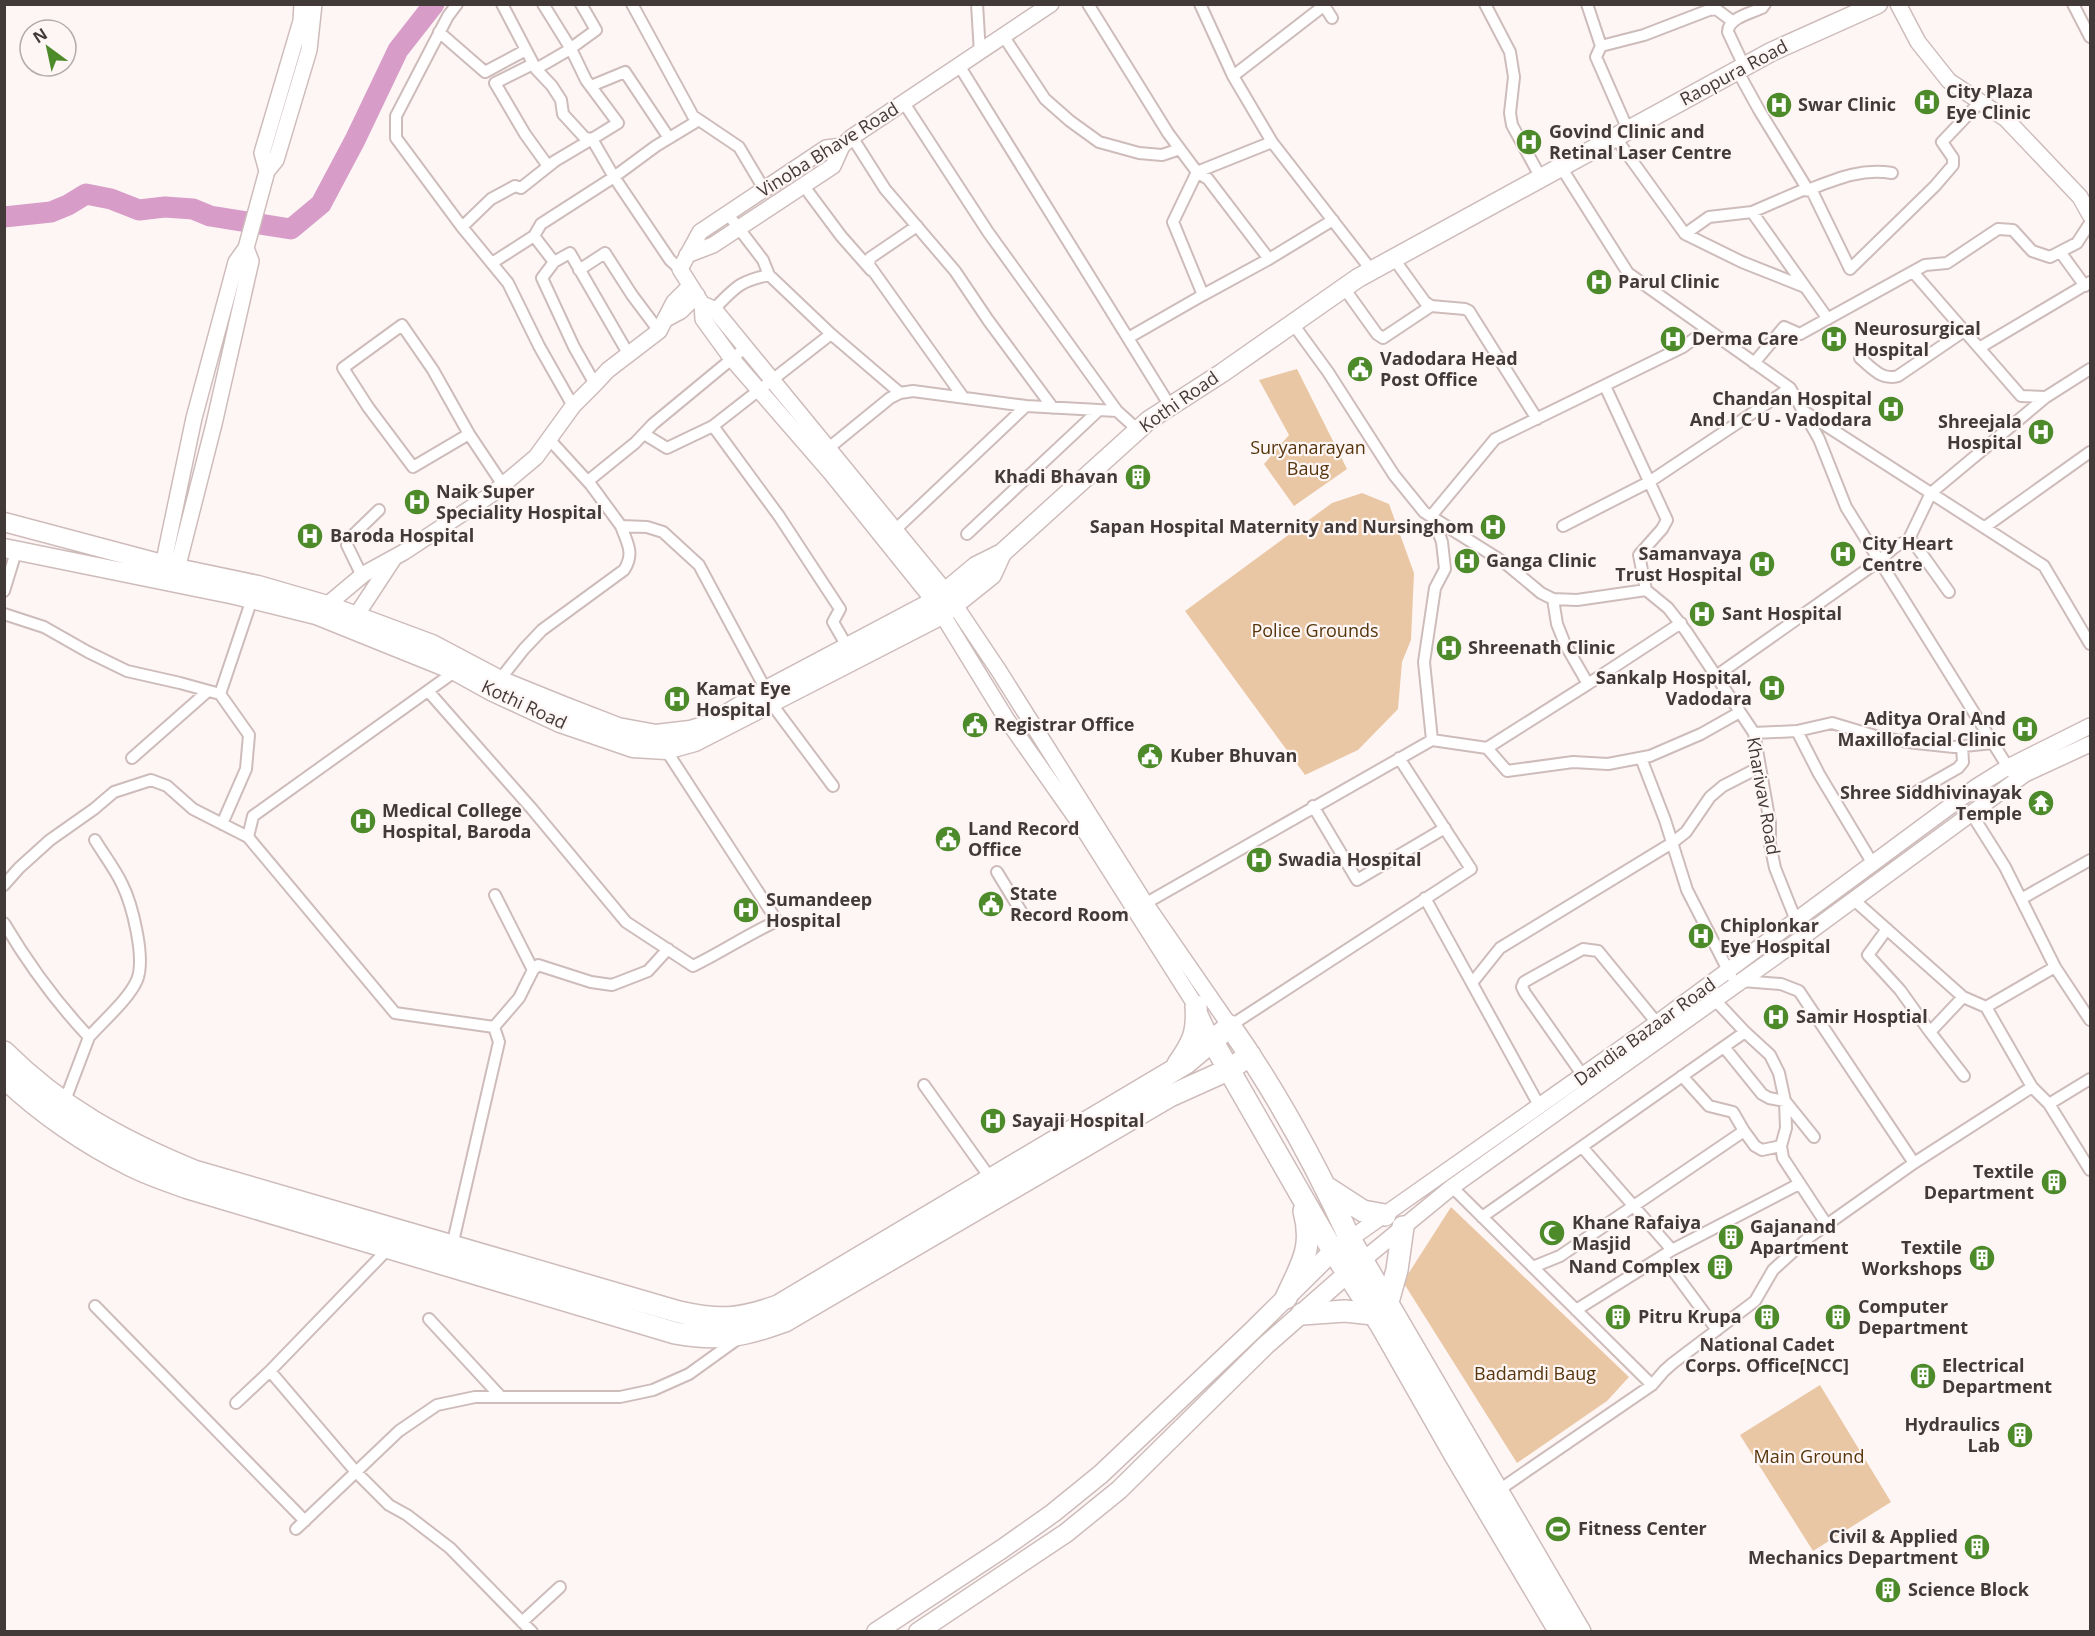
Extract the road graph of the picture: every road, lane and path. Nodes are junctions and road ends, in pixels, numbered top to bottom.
1 (302, 4) edge
2 (314, 4) edge
3 (457, 4) edge
4 (502, 4) edge
5 (543, 4) edge
6 (582, 4) edge
7 (632, 4) edge
8 (977, 4) edge
9 (1051, 4) edge
10 (1088, 4) edge
11 (1200, 4) edge
12 (1485, 4) edge
13 (1587, 4) edge
14 (1764, 4) edge
15 (1878, 4) edge
16 (1898, 4) edge
17 (2073, 4) edge
18 (1324, 5) edge
19 (1722, 9) edge
20 (1332, 18) dead end
21 (1732, 21) junction
22 (439, 32) junction
23 (1004, 37) junction
24 (2091, 37) edge
25 (1601, 46) junction
26 (570, 49) junction
27 (526, 50) junction
28 (980, 53) junction
29 (535, 67) junction
30 (960, 67) junction
31 (1741, 68) junction
32 (1233, 76) junction
33 (591, 86) junction
34 (1980, 102) junction
35 (904, 103) junction
36 (699, 120) junction
37 (1621, 134) junction
38 (669, 138) junction
39 (592, 139) junction
40 (847, 141) junction
41 (1272, 142) junction
42 (1180, 149) junction
43 (548, 166) junction
44 (1561, 167) junction
45 (267, 171) junction
46 (1197, 172) junction
47 (1892, 173) dead end
48 (614, 177) junction
49 (1541, 178) junction
50 (764, 189) junction
51 (1808, 190) junction
52 (809, 193) dead end
53 (2085, 197) edge
54 (1752, 212) junction
55 (727, 213) junction
56 (2091, 215) edge
57 (1333, 220) junction
58 (2091, 223) edge
59 (918, 226) junction
60 (462, 227) junction
61 (739, 229) junction
62 (1685, 234) junction
63 (534, 236) junction
64 (246, 248) junction
65 (2061, 253) junction
66 (1269, 259) junction
67 (1394, 259) junction
68 (554, 262) junction
69 (683, 262) junction
70 (492, 263) junction
71 (579, 270) junction
72 (1372, 271) junction
73 (1913, 272) junction
74 (873, 273) junction
75 (769, 274) junction
76 (2088, 284) edge
77 (1805, 287) junction
78 (1344, 288) junction
79 (1203, 295) junction
80 (701, 298) junction
81 (1431, 306) junction
82 (1828, 319) junction
83 (1293, 324) junction
84 (662, 325) junction
85 (1707, 329) junction
86 (1964, 331) junction
87 (831, 334) junction
88 (1128, 338) junction
89 (745, 348) junction
90 (1978, 348) junction
91 (629, 355) junction
92 (1860, 358) dead end
93 (732, 359) junction
94 (1754, 363) junction
95 (2091, 369) edge
96 (595, 384) junction
97 (764, 384) junction
98 (1605, 386) junction
99 (1790, 388) junction
100 (900, 393) junction
101 (2046, 397) junction
102 (963, 398) junction
103 (573, 406) junction
104 (1026, 406) junction
105 (1170, 406) junction
106 (1053, 408) junction
107 (1099, 410) junction
108 (1802, 410) junction
109 (1117, 411) junction
110 (1537, 419) junction
111 (713, 426) junction
112 (1138, 430) junction
113 (469, 434) junction
114 (644, 434) junction
115 (549, 439) junction
116 (2091, 452) edge
117 (822, 453) junction
118 (588, 481) junction
119 (1649, 482) junction
120 (503, 485) junction
121 (1931, 492) junction
122 (379, 510) dead end
123 (1432, 515) junction
124 (4, 522) edge
125 (621, 526) junction
126 (1563, 526) dead end
127 (1985, 527) junction
128 (894, 531) junction
129 (967, 534) dead end
130 (1908, 541) junction
131 (10, 550) edge
132 (396, 555) junction
133 (1880, 561) junction
134 (168, 574) junction
135 (362, 576) junction
136 (1646, 590) junction
137 (4, 591) edge
138 (1949, 592) dead end
139 (252, 599) junction
140 (1553, 599) junction
141 (944, 603) junction
142 (325, 611) junction
143 (4, 614) edge
144 (352, 622) junction
145 (1681, 623) junction
146 (2091, 644) edge
147 (848, 648) junction
148 (461, 667) junction
149 (1716, 676) junction
150 (1587, 684) junction
151 (496, 686) junction
152 (208, 691) junction
153 (428, 691) junction
154 (220, 694) junction
155 (769, 697) junction
156 (1740, 712) junction
157 (2091, 726) edge
158 (1797, 731) junction
159 (1754, 733) junction
160 (656, 734) junction
161 (1432, 740) junction
162 (1993, 743) junction
163 (2091, 744) edge
164 (1962, 746) junction
165 (1488, 748) junction
166 (666, 750) junction
167 (132, 758) dead end
168 (1399, 758) junction
169 (1641, 758) junction
170 (1760, 767) junction
171 (2008, 767) junction
172 (2016, 780) junction
173 (833, 786) dead end
174 (1916, 792) dead end
175 (1313, 806) junction
176 (1971, 813) junction
177 (222, 824) junction
178 (1444, 828) junction
179 (248, 837) junction
180 (95, 840) dead end
181 (1672, 843) junction
182 (2091, 860) edge
183 (1873, 864) junction
184 (997, 872) dead end
185 (4, 885) edge
186 (495, 895) dead end
187 (1425, 898) junction
188 (2021, 899) junction
189 (1854, 900) junction
190 (1140, 906) junction
191 (1022, 913) dead end
192 (1797, 921) junction
193 (4, 923) edge
194 (1887, 929) junction
195 (1804, 936) junction
196 (668, 949) junction
197 (2055, 967) junction
198 (533, 970) junction
199 (1729, 971) junction
200 (1472, 983) junction
201 (1739, 983) junction
202 (1963, 997) junction
203 (1715, 1000) junction
204 (1196, 1006) junction
205 (1986, 1006) junction
206 (2091, 1020) edge
207 (1658, 1023) junction
208 (1230, 1026) junction
209 (494, 1027) junction
210 (1744, 1032) junction
211 (1930, 1032) junction
212 (89, 1037) junction
213 (1213, 1042) junction
214 (1724, 1047) junction
215 (4, 1052) edge
216 (1250, 1055) junction
217 (1230, 1069) junction
218 (1682, 1076) junction
219 (1964, 1076) dead end
220 (4, 1077) edge
221 (1164, 1077) junction
222 (2091, 1079) edge
223 (1588, 1082) junction
224 (924, 1086) dead end
225 (2032, 1087) junction
226 (1785, 1101) junction
227 (64, 1103) junction
228 (2049, 1104) junction
229 (1540, 1107) junction
230 (1744, 1131) junction
231 (1814, 1137) dead end
232 (1780, 1146) junction
233 (1582, 1147) junction
234 (1914, 1163) junction
235 (2091, 1170) edge
236 (992, 1179) junction
237 (1446, 1182) junction
238 (1799, 1184) junction
239 (1325, 1187) junction
240 (1299, 1193) junction
241 (1634, 1205) junction
242 (1385, 1215) junction
243 (1482, 1217) junction
244 (1827, 1225) junction
245 (1403, 1227) junction
246 (1341, 1245) junction
247 (452, 1246) junction
248 (389, 1248) junction
249 (1668, 1253) junction
250 (1363, 1260) junction
251 (1533, 1267) junction
252 (1346, 1273) junction
253 (1286, 1298) junction
254 (95, 1306) dead end
255 (1380, 1308) junction
256 (1576, 1310) junction
257 (754, 1314) junction
258 (1302, 1314) junction
259 (429, 1319) dead end
260 (1717, 1330) junction
261 (745, 1334) junction
262 (270, 1371) junction
263 (1652, 1385) junction
264 (501, 1397) junction
265 (236, 1403) dead end
266 (356, 1472) junction
267 (1490, 1495) junction
268 (305, 1521) junction
269 (296, 1529) dead end
270 (560, 1587) dead end
271 (522, 1622) junction
272 (532, 1632) edge
273 (876, 1632) edge
274 (918, 1632) edge
275 (1560, 1632) edge
276 (1580, 1632) edge

1 - 45 street
2 - 45 street
3 - 22 street
4 - 27 street
5 - 26 street
6 - 26 street
7 - 36 street
8 - 28 street
9 - 23 street, Vinoba Bhave Road
10 - 42 street
11 - 32 street
12 - 49 street
13 - 25 street
14 - 21 street
15 - 31 main road, Raopura Road
16 - 34 street
17 - 24 street
18 - 20 street
18 - 32 street
19 - 21 street
19 - 25 street
21 - 31 street
22 - 27 street
22 - 60 street
23 - 28 street, Vinoba Bhave Road
23 - 42 street
25 - 37 street
26 - 29 street
26 - 33 street
27 - 29 street
28 - 30 street, Vinoba Bhave Road
29 - 39 street
29 - 43 street
30 - 35 street, Vinoba Bhave Road
30 - 88 street
31 - 37 main road, Raopura Road
31 - 51 street
32 - 41 street
33 - 38 street
33 - 39 street
34 - 51 street
34 - 53 street
35 - 40 street, Vinoba Bhave Road
35 - 109 street
36 - 38 street
36 - 50 street
37 - 44 main road, Raopura Road
37 - 62 street
38 - 48 street
39 - 43 street
39 - 48 street
40 - 50 street, Vinoba Bhave Road
40 - 59 street
40 - 61 street
41 - 46 street
41 - 57 street
42 - 46 street
43 - 60 street
44 - 49 main road, Raopura Road
44 - 85 street
45 - 64 street
46 - 66 street
46 - 79 street
47 - 51 street
48 - 63 street
48 - 69 street
49 - 67 main road, Raopura Road
50 - 55 street, Vinoba Bhave Road
51 - 54 street
52 - 74 street
53 - 56 street
54 - 62 street
54 - 77 street
55 - 61 street
55 - 69 street, Vinoba Bhave Road
57 - 66 street
57 - 72 street
58 - 65 street
59 - 74 street
59 - 106 street
60 - 70 street
61 - 69 street
61 - 75 street
62 - 77 street
63 - 68 street
63 - 70 street
64 - 134 street
64 - 134 street
65 - 73 street
65 - 76 street
66 - 79 street
67 - 72 main road, Raopura Road
67 - 81 street
68 - 71 street
68 - 96 street
69 - 80 street
70 - 103 street
71 - 84 street
71 - 91 street
72 - 78 main road, Kothi Road
73 - 82 street
73 - 86 street
74 - 102 street
75 - 80 street
75 - 87 street
76 - 90 street
77 - 82 street
78 - 81 street
78 - 83 main road, Kothi Road
79 - 88 street
80 - 84 street
80 - 89 street
80 - 93 street
81 - 110 street
82 - 94 street
83 - 105 main road, Kothi Road
83 - 123 street
84 - 91 street
85 - 94 street
85 - 98 street
86 - 90 street
86 - 92 street
87 - 97 street
87 - 100 street
88 - 105 street
89 - 93 street
89 - 97 street
90 - 101 street
91 - 96 street
93 - 97 street
93 - 114 street
94 - 99 street
95 - 101 street
96 - 103 street
97 - 111 street
97 - 117 street
98 - 110 street
98 - 119 street
99 - 108 street
99 - 119 street
100 - 102 street
100 - 117 street
101 - 121 street
102 - 104 street
103 - 115 street
104 - 106 street
104 - 128 street
105 - 112 main road, Kothi Road
106 - 107 street
107 - 109 street
107 - 129 street
108 - 121 street
108 - 133 street
109 - 112 street
110 - 123 street
111 - 114 street
111 - 147 street
112 - 141 main road, Kothi Road
113 - 113 street
113 - 120 street
114 - 118 street
115 - 118 street
115 - 120 street
116 - 127 street
117 - 128 street
117 - 141 street
118 - 125 street
119 - 126 street
119 - 136 street
120 - 132 street
121 - 127 street
121 - 130 street
122 - 135 street
123 - 140 street
123 - 161 street
124 - 134 main road, Kothi Road
125 - 151 street
125 - 155 street
127 - 146 street
128 - 141 street
130 - 133 street
130 - 138 street
131 - 134 main road, Kothi Road
131 - 137 street
132 - 135 street
132 - 144 street
133 - 149 street
133 - 162 street
134 - 139 main road, Kothi Road
134 - 142 main road, Kothi Road
135 - 142 street
136 - 140 street
136 - 145 street, Kharivav Road
139 - 142 main road, Kothi Road
139 - 154 street
140 - 150 street
141 - 147 main road, Kothi Road
141 - 155 main road, Kothi Road
141 - 190 street
142 - 144 main road, Kothi Road
143 - 152 street
144 - 148 main road, Kothi Road
145 - 149 street, Kharivav Road
145 - 150 street
147 - 155 main road, Kothi Road
148 - 151 main road, Kothi Road
148 - 153 street
149 - 156 street, Kharivav Road
150 - 165 street
151 - 160 main road, Kothi Road
151 - 166 main road, Kothi Road
152 - 154 street
152 - 167 street
153 - 179 street
153 - 196 street
154 - 177 street
155 - 160 main road, Kothi Road
155 - 166 main road, Kothi Road
155 - 173 street
156 - 159 street, Kharivav Road
156 - 169 street
157 - 171 street, Dandia Bazaar Road
158 - 159 street
158 - 164 street
158 - 183 street
159 - 170 street, Kharivav Road
160 - 166 street
161 - 165 street
161 - 168 street
162 - 164 street
162 - 171 street
163 - 172 street, Dandia Bazaar Road
164 - 174 street
165 - 169 street
166 - 196 street
168 - 175 street
168 - 178 street
169 - 181 street
170 - 181 street
170 - 192 street, Kharivav Road
171 - 172 street
171 - 183 street, Dandia Bazaar Road
172 - 176 street, Dandia Bazaar Road
175 - 178 street
175 - 190 street
176 - 188 street
176 - 189 street, Dandia Bazaar Road
177 - 179 street
177 - 185 street
178 - 187 street
179 - 209 street
180 - 212 street
181 - 199 street
181 - 200 street
182 - 188 street
183 - 192 street, Dandia Bazaar Road
184 - 191 street
186 - 198 street
187 - 200 street
187 - 208 street
188 - 197 street
189 - 194 street
189 - 195 street, Dandia Bazaar Road
190 - 204 street
190 - 208 street
192 - 195 street, Kharivav Road
192 - 199 street, Dandia Bazaar Road
193 - 212 street
194 - 202 street
194 - 211 street
195 - 201 street, Dandia Bazaar Road
196 - 198 street
197 - 205 street
197 - 206 street
198 - 209 street
199 - 201 street
199 - 207 street, Dandia Bazaar Road
200 - 229 street
201 - 203 street, Dandia Bazaar Road
201 - 234 street
202 - 205 street
202 - 211 street
203 - 210 street
203 - 223 street, Dandia Bazaar Road
204 - 213 street
204 - 221 highway
205 - 225 street
207 - 223 street, Dandia Bazaar Road
207 - 223 street
208 - 213 highway
208 - 216 highway
209 - 247 street
210 - 214 street
210 - 226 street
211 - 219 street
212 - 227 street
213 - 217 highway
213 - 221 highway
214 - 218 street
214 - 226 street
215 - 227 highway
216 - 217 highway
216 - 239 highway
217 - 240 highway
217 - 261 highway
218 - 230 street
218 - 233 street
220 - 248 highway
221 - 236 highway
222 - 228 street
223 - 229 street, Dandia Bazaar Road
223 - 237 street, Dandia Bazaar Road
224 - 236 street
225 - 228 street
225 - 234 street
226 - 231 street
226 - 232 street
227 - 247 highway
228 - 235 street
229 - 237 street, Dandia Bazaar Road
230 - 232 street
230 - 241 street
232 - 238 street
233 - 241 street
233 - 243 street
234 - 244 street
236 - 257 highway
237 - 242 street, Dandia Bazaar Road
237 - 243 street
237 - 245 street, Dandia Bazaar Road
238 - 244 street
238 - 249 street
239 - 242 highway
239 - 246 highway
240 - 246 highway
240 - 253 highway
241 - 249 street
241 - 251 street
242 - 246 street, Dandia Bazaar Road
243 - 251 street
244 - 260 street
245 - 250 street, Dandia Bazaar Road
245 - 255 highway
246 - 250 highway
246 - 252 highway
246 - 253 main road
247 - 257 highway
248 - 261 highway
248 - 262 street
249 - 256 street
249 - 260 street
250 - 252 main road
250 - 255 highway
251 - 256 street
252 - 255 highway
252 - 258 main road
253 - 273 main road
254 - 268 street
255 - 258 highway
255 - 267 highway
256 - 263 street
257 - 261 street
258 - 274 main road
259 - 264 street
260 - 263 street
261 - 264 street
262 - 265 street
262 - 266 street
263 - 267 street
264 - 266 street
266 - 268 street
266 - 271 street
267 - 275 highway
267 - 276 highway
268 - 269 street
270 - 271 street
271 - 272 street

